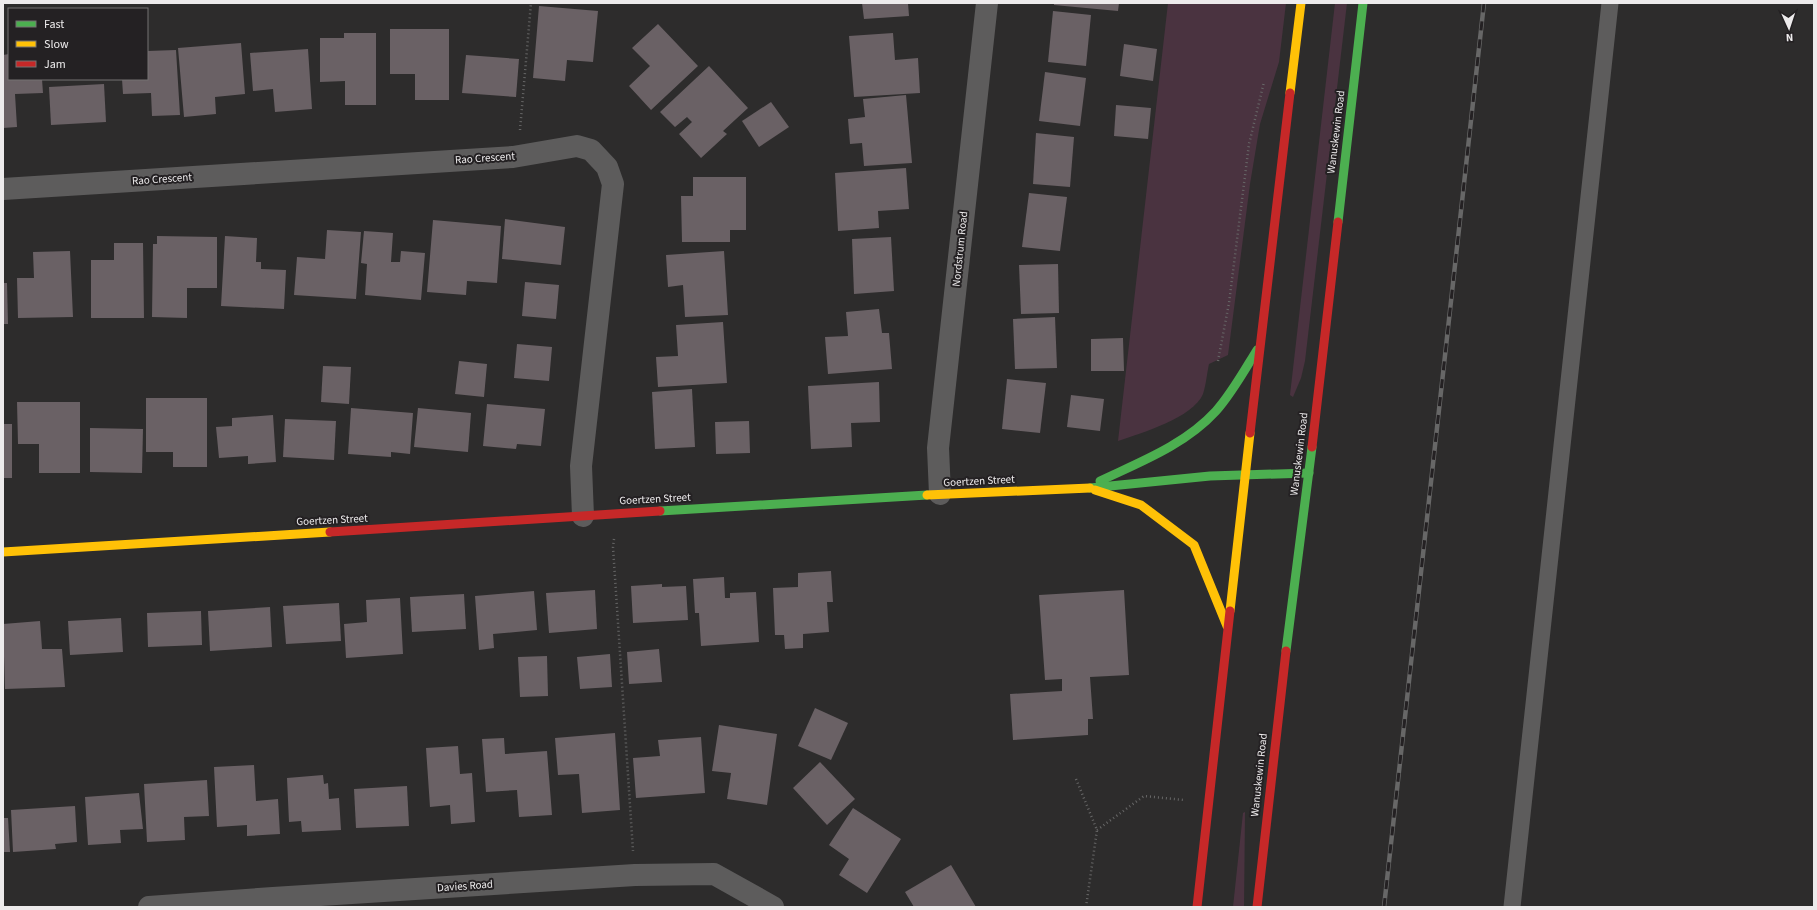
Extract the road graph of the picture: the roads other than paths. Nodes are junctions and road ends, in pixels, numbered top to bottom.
1 (987, 3) edge
2 (1301, 3) edge
3 (1363, 3) edge
4 (1610, 3) edge
5 (3, 189) edge
6 (1260, 345) junction
7 (1309, 473) junction
8 (1245, 475) junction
9 (1086, 488) junction
10 (940, 494) junction
11 (584, 516) junction
12 (3, 552) edge
13 (1228, 627) junction
14 (274, 902) edge
15 (149, 907) edge
16 (773, 907) edge
17 (1197, 907) edge
18 (1257, 907) edge
19 (1512, 907) edge

1 - 10 street, Nordstrum Road
2 - 6 main road
3 - 7 main road, Wanuskewin Road
4 - 19 lane
5 - 11 street, Rao Crescent
6 - 8 main road
6 - 9 main road
7 - 8 main road, Goertzen Street
7 - 18 main road, Wanuskewin Road
8 - 9 main road, Goertzen Street
8 - 13 main road
9 - 10 main road, Goertzen Street
9 - 13 main road
10 - 11 main road, Goertzen Street
11 - 12 main road, Goertzen Street
13 - 17 main road
14 - 15 street, Davies Road
14 - 16 street, Davies Road

